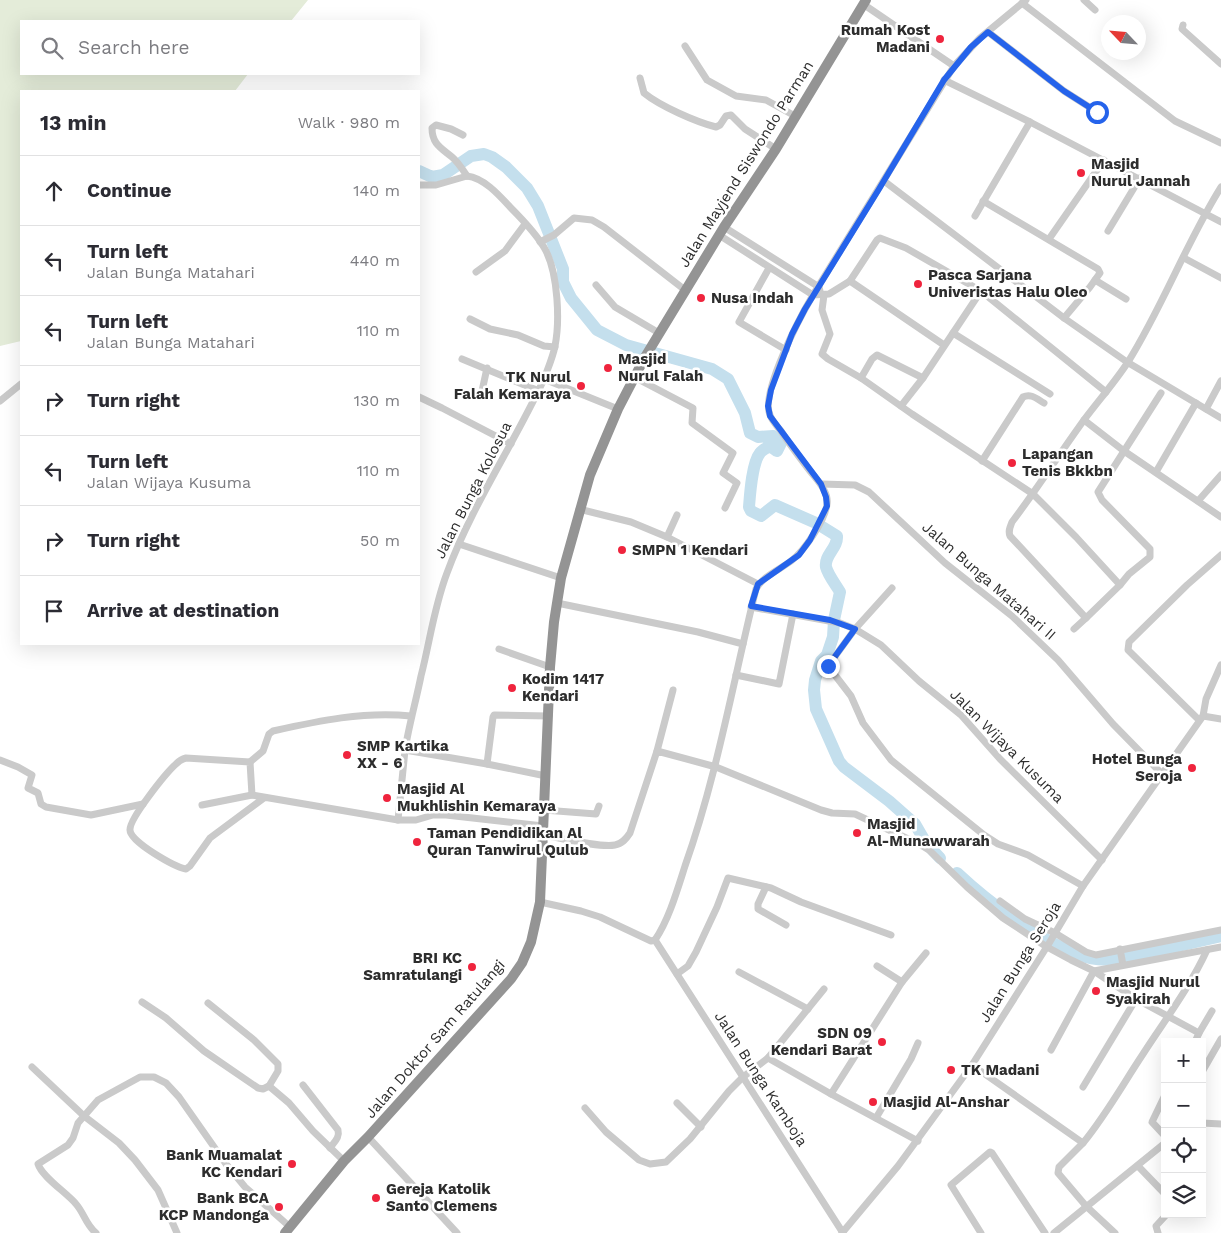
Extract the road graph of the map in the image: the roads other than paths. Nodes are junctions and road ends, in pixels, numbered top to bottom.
1 (1084, 0) edge
2 (865, 2) edge
3 (1024, 2) edge
4 (1096, 10) dead end
5 (1183, 25) dead end
6 (988, 32) junction
7 (685, 46) dead end
8 (1221, 64) edge
9 (954, 66) junction
10 (640, 78) dead end
11 (944, 80) junction
12 (1097, 112) dead end
13 (795, 116) junction
14 (1030, 122) junction
15 (463, 135) dead end
16 (1221, 143) edge
17 (776, 149) junction
18 (1104, 160) junction
19 (467, 176) junction
20 (1140, 178) junction
21 (884, 181) junction
22 (420, 185) edge
23 (1221, 187) edge
24 (983, 201) junction
25 (1205, 213) junction
26 (975, 216) dead end
27 (1221, 222) edge
28 (525, 224) junction
29 (722, 231) junction
30 (1108, 231) dead end
31 (547, 239) junction
32 (1049, 239) junction
33 (1184, 258) junction
34 (769, 268) junction
35 (476, 272) dead end
36 (1221, 278) edge
37 (1095, 280) junction
38 (850, 281) junction
39 (596, 285) dead end
40 (685, 290) junction
41 (980, 291) junction
42 (819, 293) junction
43 (1126, 298) dead end
44 (1064, 318) junction
45 (470, 319) dead end
46 (659, 333) junction
47 (953, 333) junction
48 (652, 345) joint
49 (944, 345) junction
50 (555, 347) junction
51 (786, 350) junction
52 (462, 359) dead end
53 (1127, 362) junction
54 (487, 368) junction
55 (634, 377) junction
56 (861, 378) junction
57 (923, 378) junction
58 (544, 379) junction
59 (1221, 381) edge
60 (20, 385) edge
61 (539, 390) junction
62 (482, 392) dead end
63 (1106, 392) junction
64 (1161, 393) dead end
65 (1050, 394) dead end
66 (420, 397) edge
67 (0, 401) edge
68 (1044, 403) dead end
69 (1196, 404) junction
70 (901, 406) junction
71 (618, 409) junction
72 (1206, 409) junction
73 (1221, 418) edge
74 (1084, 420) junction
75 (511, 444) junction
76 (1124, 451) junction
77 (982, 461) junction
78 (1156, 472) junction
79 (1221, 475) edge
80 (821, 484) junction
81 (1033, 494) junction
82 (1198, 501) junction
83 (725, 508) dead end
84 (579, 509) junction
85 (678, 516) dead end
86 (1221, 517) edge
87 (667, 537) junction
88 (459, 544) junction
89 (1221, 555) edge
90 (561, 578) junction
91 (758, 584) junction
92 (1120, 584) junction
93 (892, 588) dead end
94 (557, 603) junction
95 (751, 606) junction
96 (793, 614) junction
97 (1086, 618) junction
98 (855, 629) junction
99 (1074, 629) dead end
100 (744, 644) junction
101 (499, 649) dead end
102 (1221, 665) edge
103 (550, 667) junction
104 (736, 675) junction
105 (673, 690) dead end
106 (411, 716) junction
107 (549, 716) junction
108 (1201, 718) junction
109 (1221, 719) edge
110 (405, 750) junction
111 (657, 751) junction
112 (0, 760) edge
113 (250, 762) junction
114 (488, 764) junction
115 (716, 767) junction
116 (1162, 774) junction
117 (546, 776) junction
118 (252, 795) junction
119 (264, 798) junction
120 (143, 804) junction
121 (202, 805) dead end
122 (600, 806) dead end
123 (544, 810) junction
124 (398, 820) junction
125 (543, 830) junction
126 (1102, 860) junction
127 (1083, 886) junction
128 (766, 887) junction
129 (1000, 901) dead end
130 (540, 902) junction
131 (786, 925) dead end
132 (1221, 930) edge
133 (891, 934) dead end
134 (1054, 934) junction
135 (655, 940) junction
136 (1048, 946) junction
137 (1221, 947) edge
138 (1120, 950) junction
139 (1207, 950) junction
140 (926, 953) dead end
141 (1123, 963) junction
142 (877, 966) dead end
143 (1104, 968) junction
144 (1094, 971) junction
145 (739, 972) dead end
146 (677, 974) junction
147 (1103, 977) junction
148 (902, 982) junction
149 (824, 989) dead end
150 (1136, 999) junction
151 (142, 1002) dead end
152 (208, 1003) dead end
153 (808, 1009) junction
154 (1212, 1011) dead end
155 (1169, 1017) junction
156 (1199, 1033) junction
157 (1197, 1038) edge
158 (1221, 1039) edge
159 (918, 1043) dead end
160 (1051, 1050) dead end
161 (768, 1058) junction
162 (972, 1065) junction
163 (1206, 1065) edge
164 (32, 1067) dead end
165 (743, 1077) junction
166 (303, 1085) dead end
167 (269, 1086) junction
168 (1083, 1088) dead end
169 (831, 1094) junction
170 (677, 1103) dead end
171 (1161, 1104) edge
172 (585, 1108) dead end
173 (84, 1116) junction
174 (876, 1118) junction
175 (1206, 1123) edge
176 (1220, 1123) edge
177 (701, 1127) junction
178 (1161, 1132) edge
179 (368, 1137) junction
180 (918, 1140) junction
181 (1083, 1143) junction
182 (1161, 1146) edge
183 (330, 1148) junction
184 (344, 1160) junction
185 (1138, 1166) junction
186 (1161, 1190) edge
187 (1086, 1206) junction
188 (1163, 1218) edge
189 (287, 1230) edge
190 (96, 1233) edge
191 (177, 1233) edge
192 (457, 1233) edge
193 (842, 1233) edge
194 (982, 1233) edge
195 (1046, 1233) edge
196 (1054, 1233) edge
197 (1115, 1233) edge
198 (1158, 1233) edge

1 - 4 street
2 - 9 street
2 - 13 highway, Jalan Mayjend Siswondo Parman
3 - 6 street
3 - 16 street
5 - 8 street
6 - 9 street
6 - 12 street
7 - 13 street
9 - 11 street
10 - 17 street
11 - 14 street
11 - 21 street
13 - 17 highway, Jalan Mayjend Siswondo Parman
14 - 18 street
14 - 24 street
15 - 19 street
17 - 29 highway, Jalan Mayjend Siswondo Parman
18 - 20 street
18 - 32 street
19 - 22 street
19 - 28 street, Jalan Bunga Kolosua
20 - 25 street
20 - 30 street
21 - 42 street
21 - 44 street
23 - 25 street
24 - 26 street
24 - 32 street
25 - 27 street
25 - 33 street
28 - 31 street, Jalan Bunga Kolosua
28 - 35 street
29 - 34 street
29 - 40 highway, Jalan Mayjend Siswondo Parman
29 - 42 street
31 - 40 street
31 - 50 street, Jalan Bunga Kolosua
32 - 37 street
33 - 36 street
33 - 53 street
34 - 42 street
34 - 51 street
37 - 43 street
37 - 44 street
38 - 41 street
38 - 42 street
38 - 49 street
39 - 46 street
40 - 46 highway, Jalan Mayjend Siswondo Parman
41 - 47 street
41 - 63 street
42 - 51 street
42 - 56 street
44 - 53 street
45 - 50 street
46 - 48 highway, Jalan Mayjend Siswondo Parman
47 - 49 street
47 - 65 street
48 - 55 highway, Jalan Doktor Sam Ratulangi
49 - 57 street
50 - 58 street, Jalan Bunga Kolosua
51 - 80 street
52 - 54 street
53 - 63 street
53 - 69 street
54 - 61 street
54 - 62 street
55 - 71 highway, Jalan Doktor Sam Ratulangi
55 - 83 street
56 - 57 street
56 - 70 street
57 - 70 street
58 - 61 street, Jalan Bunga Kolosua
58 - 71 street
59 - 72 street
60 - 67 street
61 - 75 street, Jalan Bunga Kolosua
63 - 74 street
64 - 76 street
66 - 75 street
68 - 77 street
69 - 72 street
69 - 78 street
70 - 77 street
71 - 84 highway, Jalan Doktor Sam Ratulangi
72 - 73 street
74 - 76 street
74 - 81 street
75 - 88 street, Jalan Bunga Kolosua
76 - 78 street
76 - 92 street
77 - 81 street
78 - 82 street
79 - 82 street
80 - 91 street
80 - 116 street, Jalan Bunga Matahari II
81 - 92 street
81 - 97 street
82 - 86 street
84 - 87 street
84 - 90 highway, Jalan Doktor Sam Ratulangi
85 - 87 street
87 - 91 street
88 - 90 street
88 - 106 street, Jalan Bunga Kolosua
89 - 108 street
90 - 94 highway, Jalan Doktor Sam Ratulangi
91 - 95 street
92 - 97 street
93 - 98 street
94 - 100 street
94 - 103 highway, Jalan Doktor Sam Ratulangi
95 - 96 street, Jalan Wijaya Kusuma
95 - 100 street
96 - 98 street, Jalan Wijaya Kusuma
96 - 104 street
97 - 99 street
98 - 126 street, Jalan Wijaya Kusuma
98 - 127 street
100 - 104 street
101 - 103 street
102 - 108 street
103 - 107 highway, Jalan Doktor Sam Ratulangi
104 - 115 street
105 - 111 street
106 - 110 street, Jalan Bunga Kolosua
106 - 113 street
107 - 114 street
107 - 117 highway, Jalan Doktor Sam Ratulangi
108 - 109 street
108 - 116 street, Jalan Bunga Seroja
110 - 114 street
110 - 124 street, Jalan Bunga Kolosua
111 - 115 street
111 - 125 street
112 - 120 street
113 - 118 street
113 - 120 street
114 - 117 street
115 - 135 street
115 - 136 street
116 - 126 street, Jalan Bunga Seroja
117 - 123 highway, Jalan Doktor Sam Ratulangi
118 - 119 street
118 - 121 street
119 - 120 street
119 - 124 street
122 - 123 street
123 - 125 highway, Jalan Doktor Sam Ratulangi
124 - 125 street
125 - 130 highway, Jalan Doktor Sam Ratulangi
126 - 127 street, Jalan Bunga Seroja
127 - 134 street, Jalan Bunga Seroja
128 - 131 street
128 - 133 street
128 - 146 street
129 - 134 street
130 - 135 street
130 - 179 highway, Jalan Doktor Sam Ratulangi
132 - 138 street
134 - 136 street, Jalan Bunga Seroja
134 - 138 street
135 - 146 street, Jalan Bunga Kamboja
136 - 144 street
136 - 162 street, Jalan Bunga Seroja
137 - 139 street
138 - 141 street
139 - 141 street
139 - 155 street
140 - 148 street
141 - 143 street
142 - 148 street
143 - 144 street
143 - 147 street
144 - 147 street
144 - 160 street
145 - 153 street
146 - 165 street, Jalan Bunga Kamboja
147 - 150 street
148 - 169 street
149 - 153 street
150 - 155 street
150 - 168 street
151 - 167 street
152 - 167 street
153 - 161 street
154 - 156 street
155 - 156 street
155 - 181 street
156 - 157 street
158 - 163 street
159 - 174 street
161 - 165 street
161 - 169 street
162 - 180 street, Jalan Bunga Seroja
162 - 181 street
164 - 173 street
165 - 177 street
165 - 193 street, Jalan Bunga Kamboja
166 - 183 street
167 - 183 street
169 - 174 street
170 - 177 street
171 - 178 street
172 - 177 street
173 - 189 street
173 - 190 street
173 - 191 street
174 - 180 street
175 - 176 street
179 - 184 highway, Jalan Doktor Sam Ratulangi
179 - 192 street
180 - 193 street, Jalan Bunga Seroja
181 - 187 street
182 - 185 street
183 - 184 street
184 - 189 highway, Jalan Doktor Sam Ratulangi
185 - 186 street
185 - 187 street
187 - 196 street
187 - 197 street
188 - 198 street
194 - 195 street

